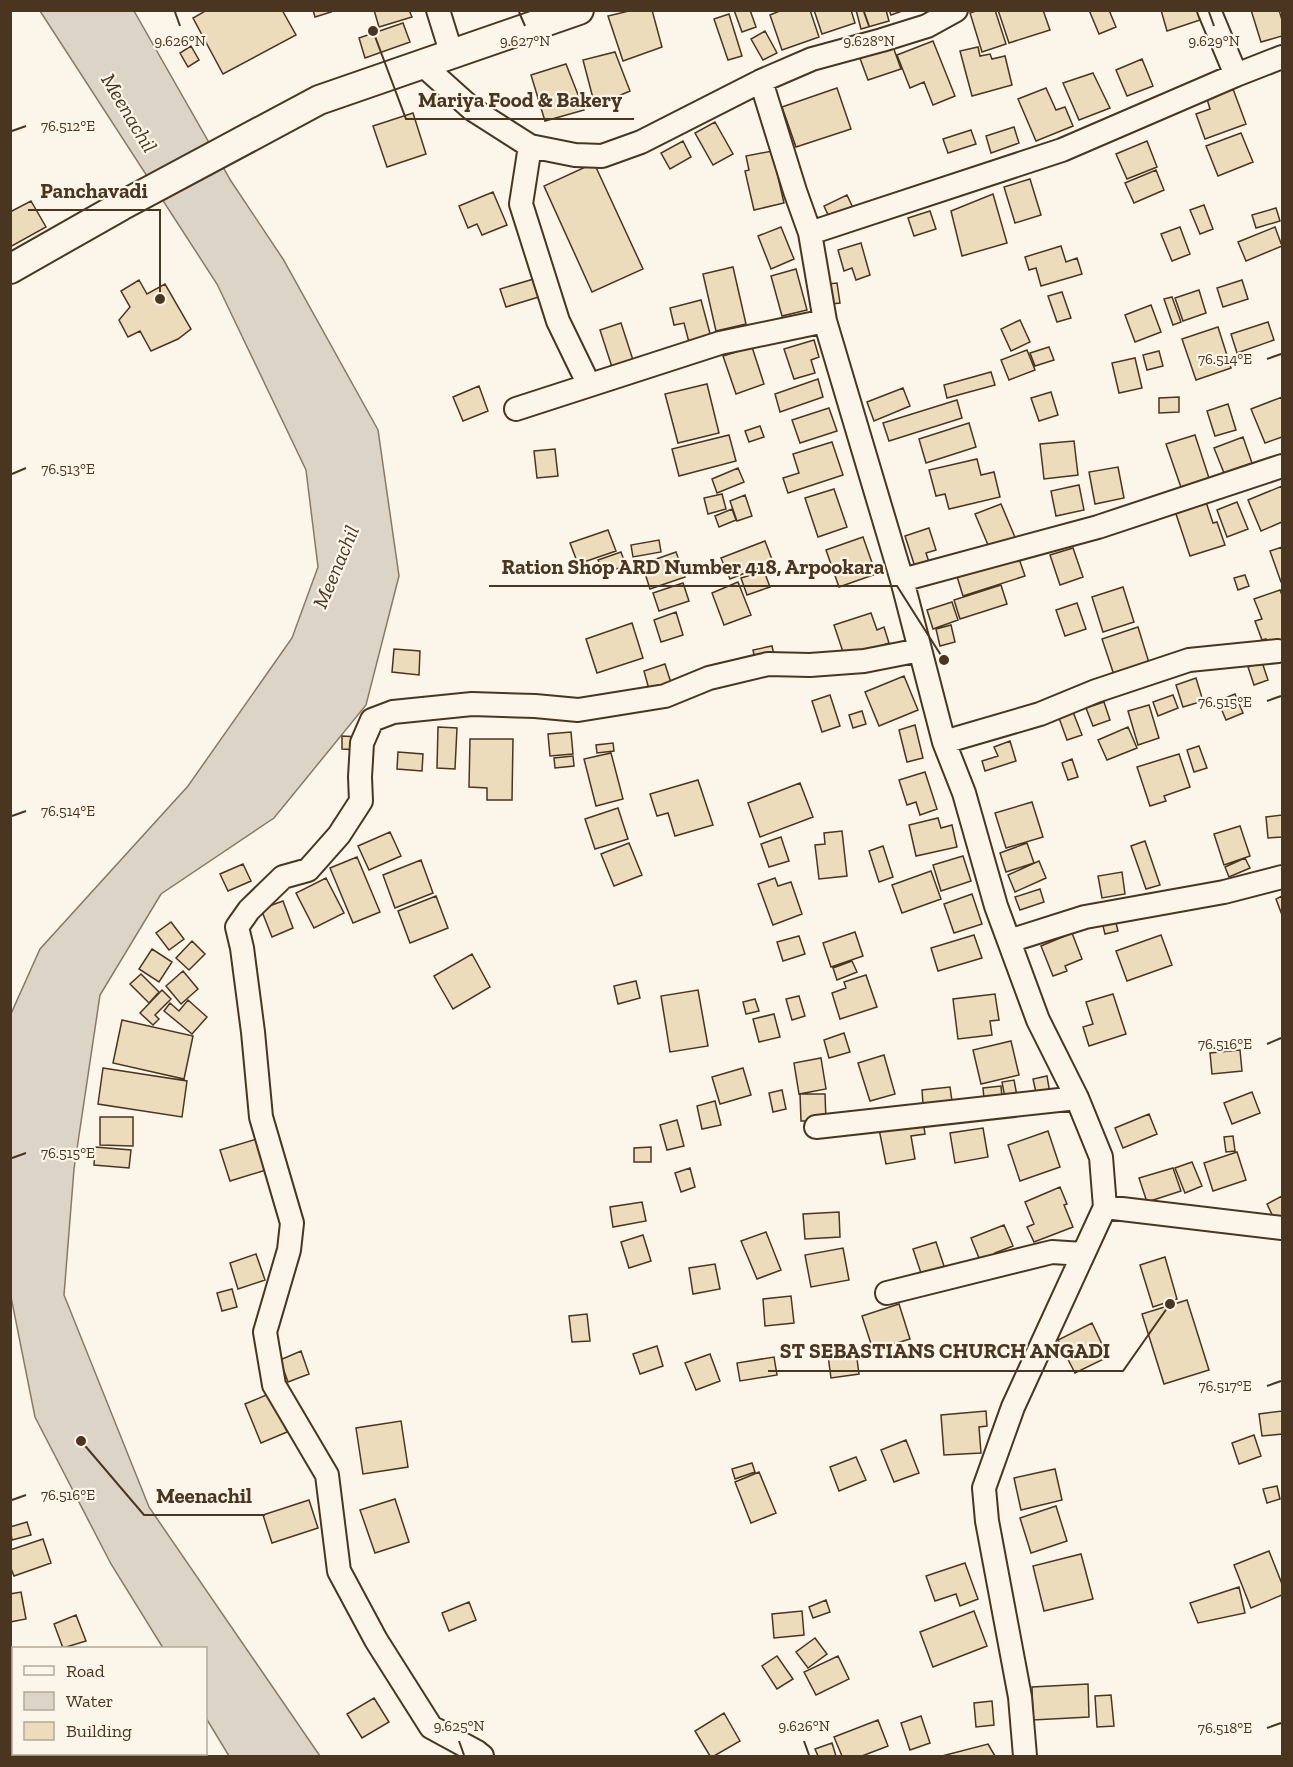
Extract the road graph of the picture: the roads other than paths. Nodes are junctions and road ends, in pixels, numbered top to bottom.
1 (438, 10) edge
2 (579, 10) edge
3 (956, 10) edge
4 (1209, 10) edge
5 (452, 55) junction
6 (1282, 57) edge
7 (423, 65) junction
8 (1236, 75) junction
9 (761, 81) junction
10 (530, 146) junction
11 (810, 233) junction
12 (10, 269) edge
13 (825, 321) junction
14 (588, 385) junction
15 (516, 409) dead end
16 (1282, 466) edge
17 (902, 580) junction
18 (920, 650) junction
19 (1278, 651) dead end
20 (944, 742) junction
21 (1282, 877) edge
22 (1009, 941) junction
23 (1077, 1098) junction
24 (816, 1127) dead end
25 (1105, 1207) junction
26 (1282, 1228) edge
27 (1083, 1254) junction
28 (886, 1293) dead end
29 (482, 1756) edge
30 (1025, 1756) edge

1 - 5 street
2 - 5 main road
3 - 9 street
4 - 8 street
5 - 7 main road
6 - 8 street
7 - 10 street
7 - 12 main road
8 - 11 street
9 - 10 street
9 - 11 street
10 - 14 street
11 - 13 street
13 - 14 street
13 - 17 street
14 - 15 street
16 - 17 street
17 - 18 street
18 - 20 street
18 - 29 street
19 - 20 street
20 - 22 street
21 - 22 street
22 - 23 street
23 - 24 street
23 - 25 street
25 - 26 street
25 - 27 street
27 - 28 street
27 - 30 street

